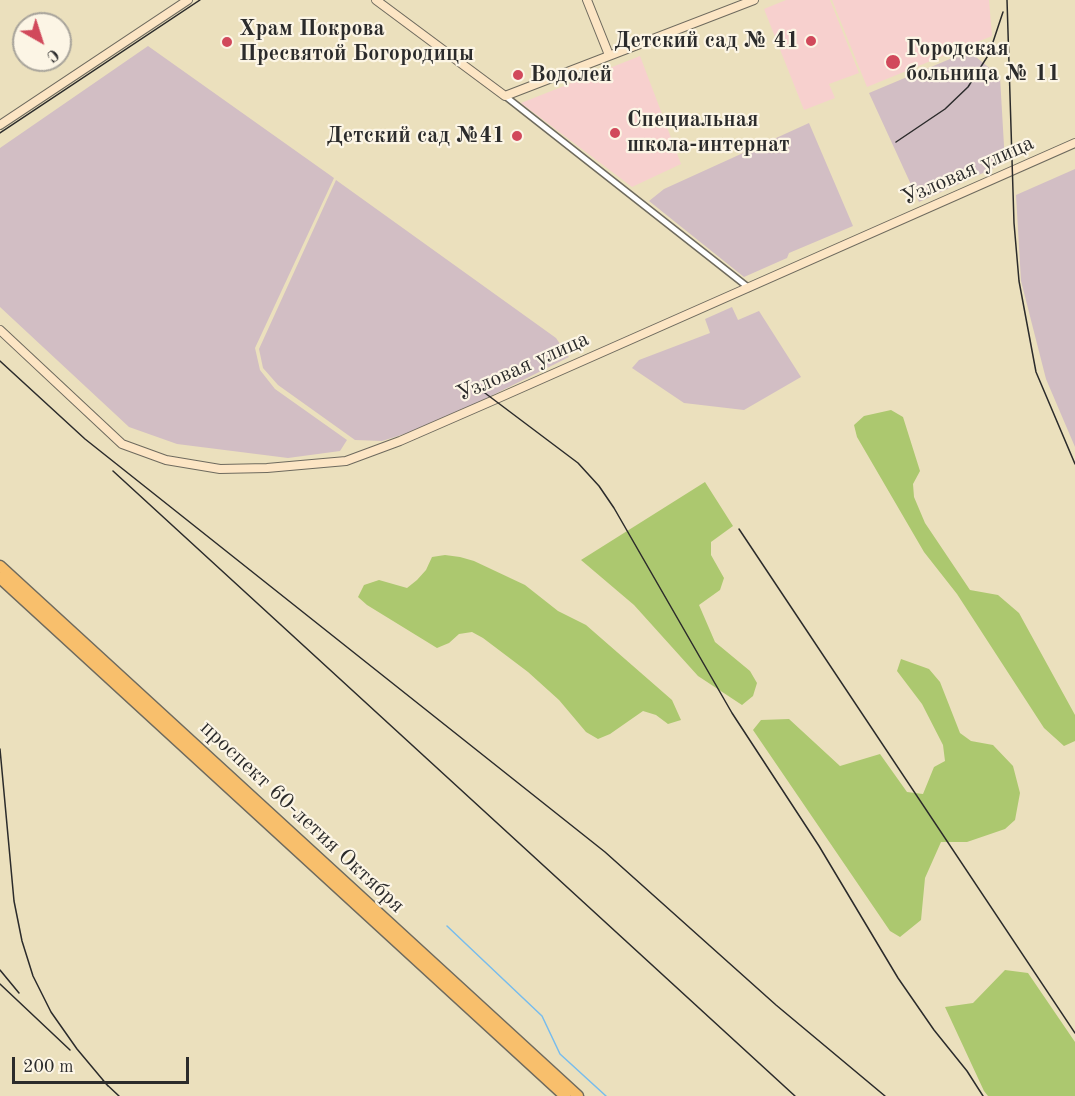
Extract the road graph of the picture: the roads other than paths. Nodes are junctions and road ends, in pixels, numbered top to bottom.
1 (188, 0) edge
2 (376, 0) edge
3 (587, 0) edge
4 (754, 0) edge
5 (609, 55) junction
6 (505, 96) junction
7 (0, 125) edge
8 (1075, 143) edge
9 (750, 288) junction
10 (0, 330) edge
11 (0, 566) edge
12 (0, 578) edge
13 (564, 1096) edge
14 (578, 1096) edge

1 - 7 street
2 - 6 street
3 - 5 street
4 - 5 street
5 - 6 street
6 - 9 street
8 - 9 street, Узловая улица
9 - 10 street, Узловая улица
11 - 14 highway, проспект 60-летия Октября
12 - 13 highway, проспект 60-летия Октября

